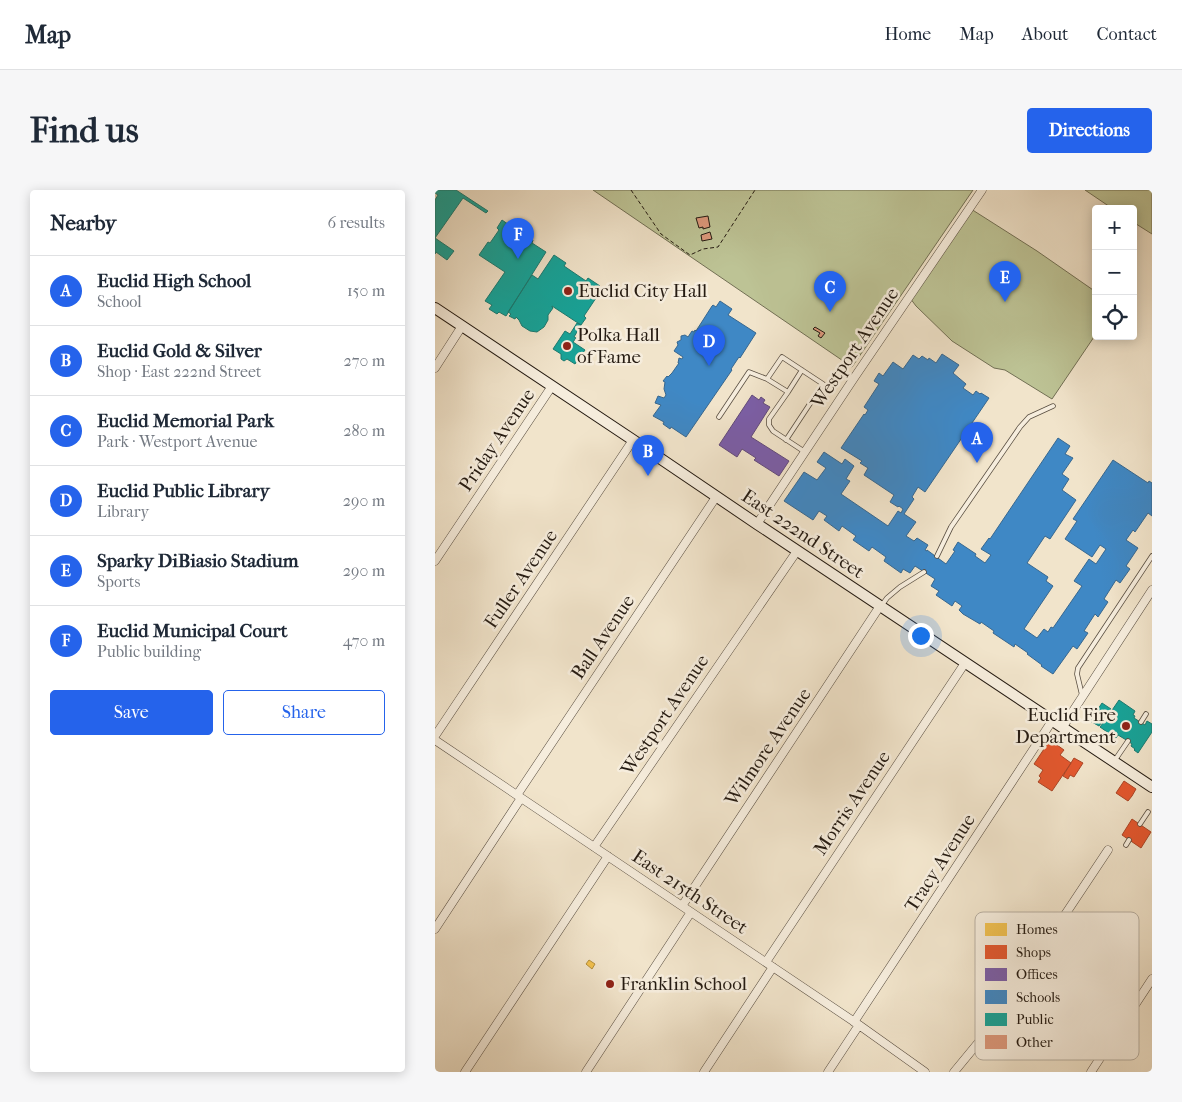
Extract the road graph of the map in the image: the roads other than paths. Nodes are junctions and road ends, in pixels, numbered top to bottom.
1 (982, 190) edge
2 (435, 308) edge
3 (463, 326) junction
4 (435, 368) edge
5 (802, 370) junction
6 (767, 378) junction
7 (552, 386) junction
8 (788, 392) junction
9 (1053, 406) dead end
10 (719, 417) dead end
11 (633, 440) junction
12 (786, 440) junction
13 (805, 452) junction
14 (716, 497) junction
15 (757, 524) junction
16 (797, 551) junction
17 (937, 556) dead end
18 (1152, 556) edge
19 (435, 561) edge
20 (924, 572) dead end
21 (1152, 590) edge
22 (880, 606) junction
23 (965, 662) junction
24 (1082, 696) junction
25 (1146, 714) dead end
26 (1052, 721) junction
27 (1141, 722) dead end
28 (1062, 728) junction
29 (1128, 741) dead end
30 (436, 742) edge
31 (1114, 762) junction
32 (1152, 787) edge
33 (519, 797) junction
34 (1148, 812) dead end
35 (1140, 824) dead end
36 (1129, 840) dead end
37 (1126, 845) dead end
38 (594, 847) junction
39 (1108, 850) dead end
40 (608, 856) junction
41 (682, 906) junction
42 (691, 912) junction
43 (1067, 912) edge
44 (435, 929) edge
45 (769, 965) junction
46 (1152, 979) edge
47 (1139, 999) edge
48 (857, 1024) junction
49 (975, 1047) edge
50 (1099, 1060) edge
51 (465, 1072) edge
52 (586, 1072) edge
53 (704, 1072) edge
54 (829, 1072) edge
55 (925, 1072) edge
56 (954, 1072) edge
57 (1091, 1072) edge

1 - 13 street, Westport Avenue
2 - 3 street, East 222nd Street
3 - 4 street
3 - 7 street, East 222nd Street
5 - 6 lane
5 - 8 lane
5 - 12 lane
6 - 8 lane
6 - 10 lane
7 - 11 street, East 222nd Street
7 - 19 street, Priday Avenue
8 - 12 lane
9 - 17 lane
11 - 14 street, East 222nd Street
11 - 30 street, Fuller Avenue
12 - 13 lane
13 - 15 street, Westport Avenue
14 - 15 street, East 222nd Street
14 - 33 street, Ball Avenue
15 - 16 street, East 222nd Street
16 - 22 street, East 222nd Street
16 - 38 street, Westport Avenue
18 - 24 lane
20 - 22 lane
21 - 24 street
22 - 23 street, East 222nd Street
22 - 41 street, Wilmore Avenue
23 - 26 street, East 222nd Street
23 - 45 street, Morris Avenue
24 - 28 street
25 - 27 lane
26 - 28 street, East 222nd Street
26 - 48 street, Tracy Avenue
28 - 31 street, East 222nd Street
29 - 31 lane
30 - 33 street, East 215th Street
31 - 32 street, East 222nd Street
33 - 38 street, East 215th Street
33 - 44 street, Ball Avenue
34 - 35 lane
36 - 37 lane
38 - 40 street, East 215th Street
39 - 43 street
40 - 41 street, East 215th Street
40 - 51 street
41 - 42 street, East 215th Street
42 - 45 street, East 215th Street
42 - 52 street
45 - 48 street, East 215th Street
45 - 53 street, Morris Avenue
46 - 47 street
48 - 54 street, Tracy Avenue
48 - 55 street, East 215th Street
49 - 56 street
50 - 57 street

